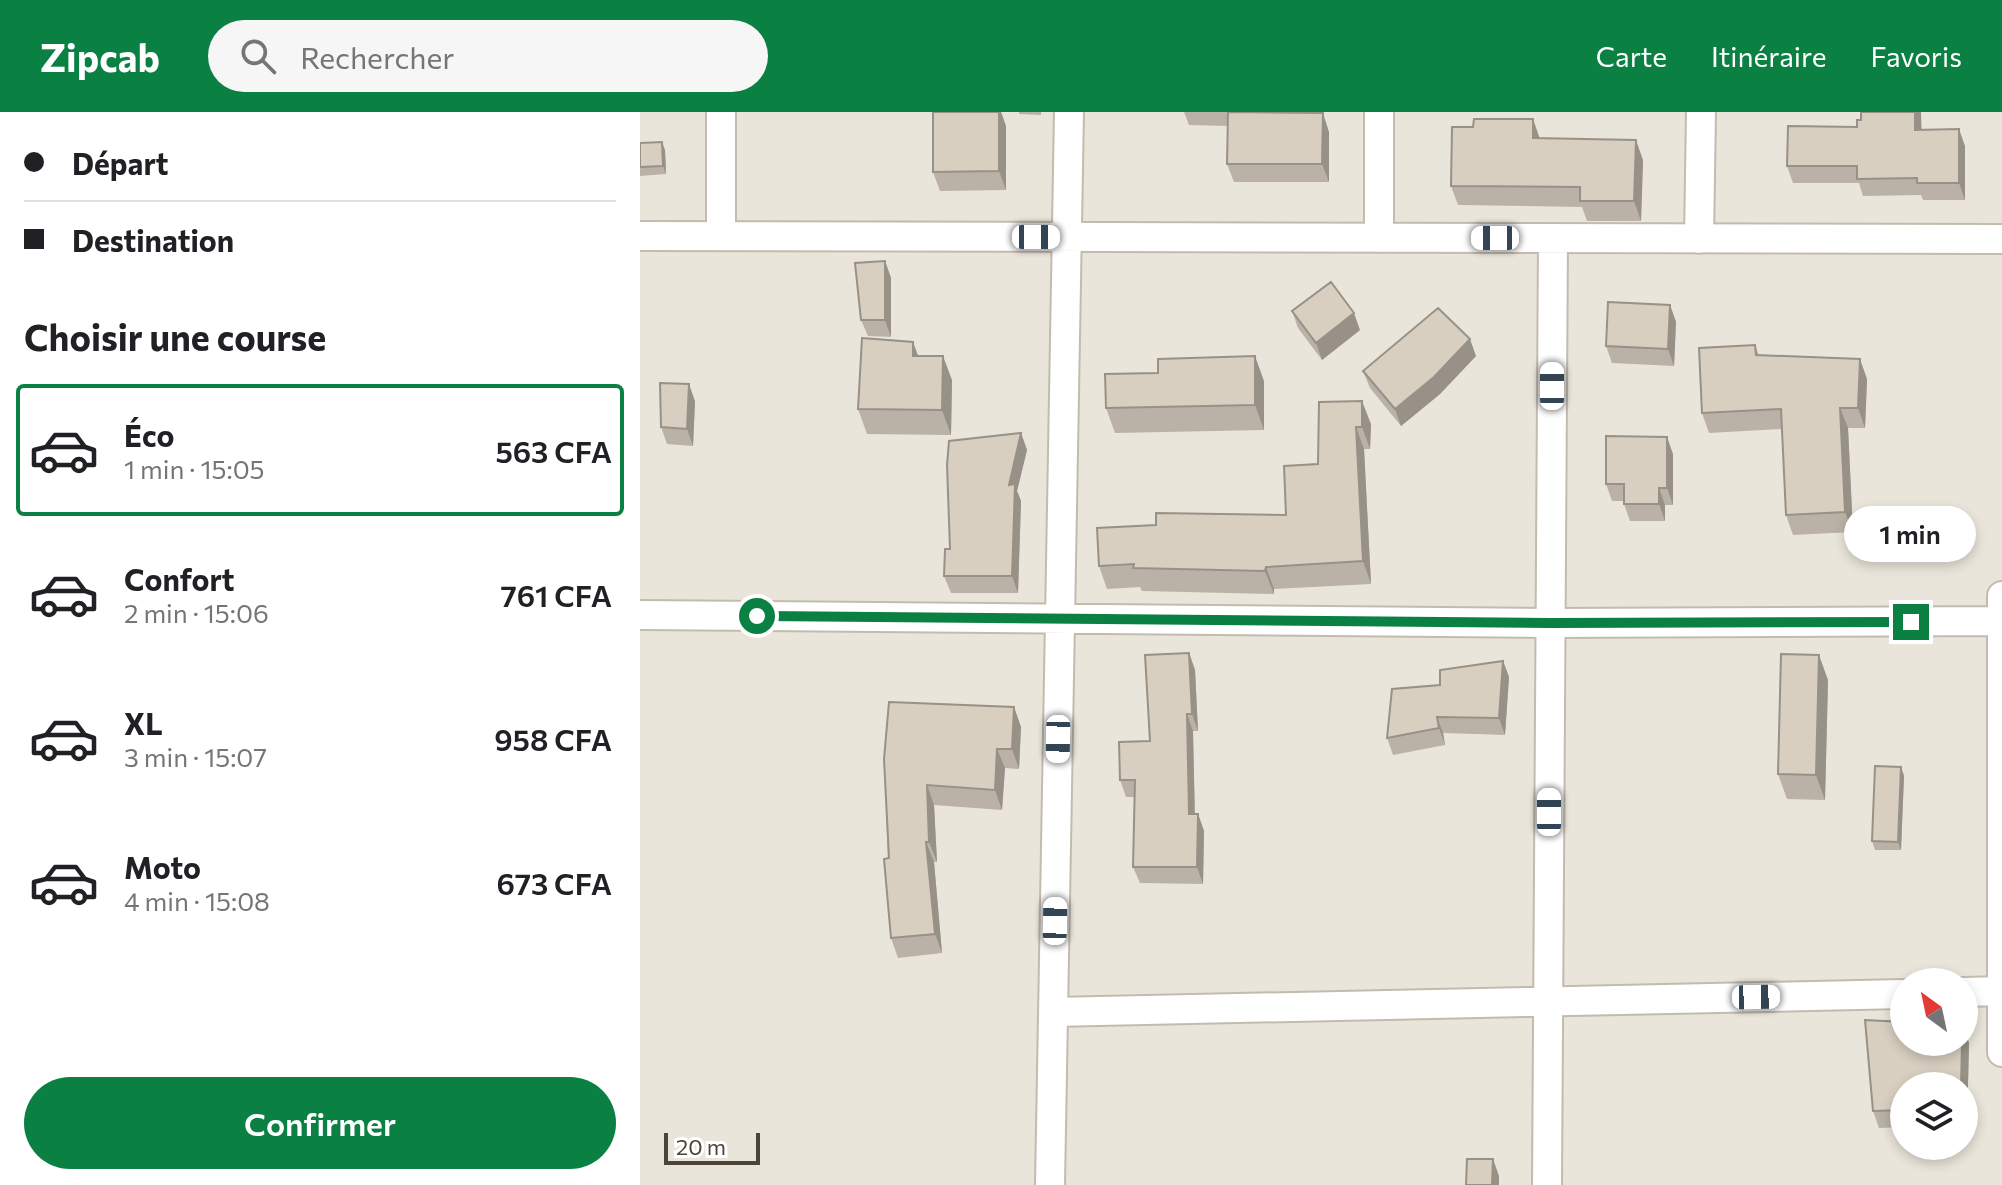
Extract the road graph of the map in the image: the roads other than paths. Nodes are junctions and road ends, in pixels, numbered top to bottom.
1 (721, 112) edge
2 (1069, 112) edge
3 (1379, 112) edge
4 (1701, 112) edge
5 (640, 236) edge
6 (721, 236) junction
7 (1067, 237) junction
8 (1379, 238) junction
9 (1553, 238) junction
10 (1699, 239) junction
11 (2002, 239) edge
12 (2001, 609) edge
13 (640, 615) edge
14 (1060, 618) junction
15 (1550, 623) junction
16 (2000, 991) junction
17 (1978, 992) edge
18 (1890, 994) edge
19 (1548, 1001) junction
20 (1053, 1012) junction
21 (2002, 1052) edge
22 (1050, 1185) edge
23 (1547, 1185) edge

1 - 6 street
2 - 7 street
3 - 8 street
4 - 10 street
5 - 6 street
6 - 7 street
7 - 8 street
7 - 14 street
8 - 9 street
9 - 10 street
9 - 15 street
10 - 11 street
12 - 15 street
12 - 16 street
13 - 14 street
14 - 15 street
14 - 20 street
15 - 19 street
16 - 17 street
16 - 21 street
18 - 19 street
19 - 20 street
19 - 23 street
20 - 22 street

